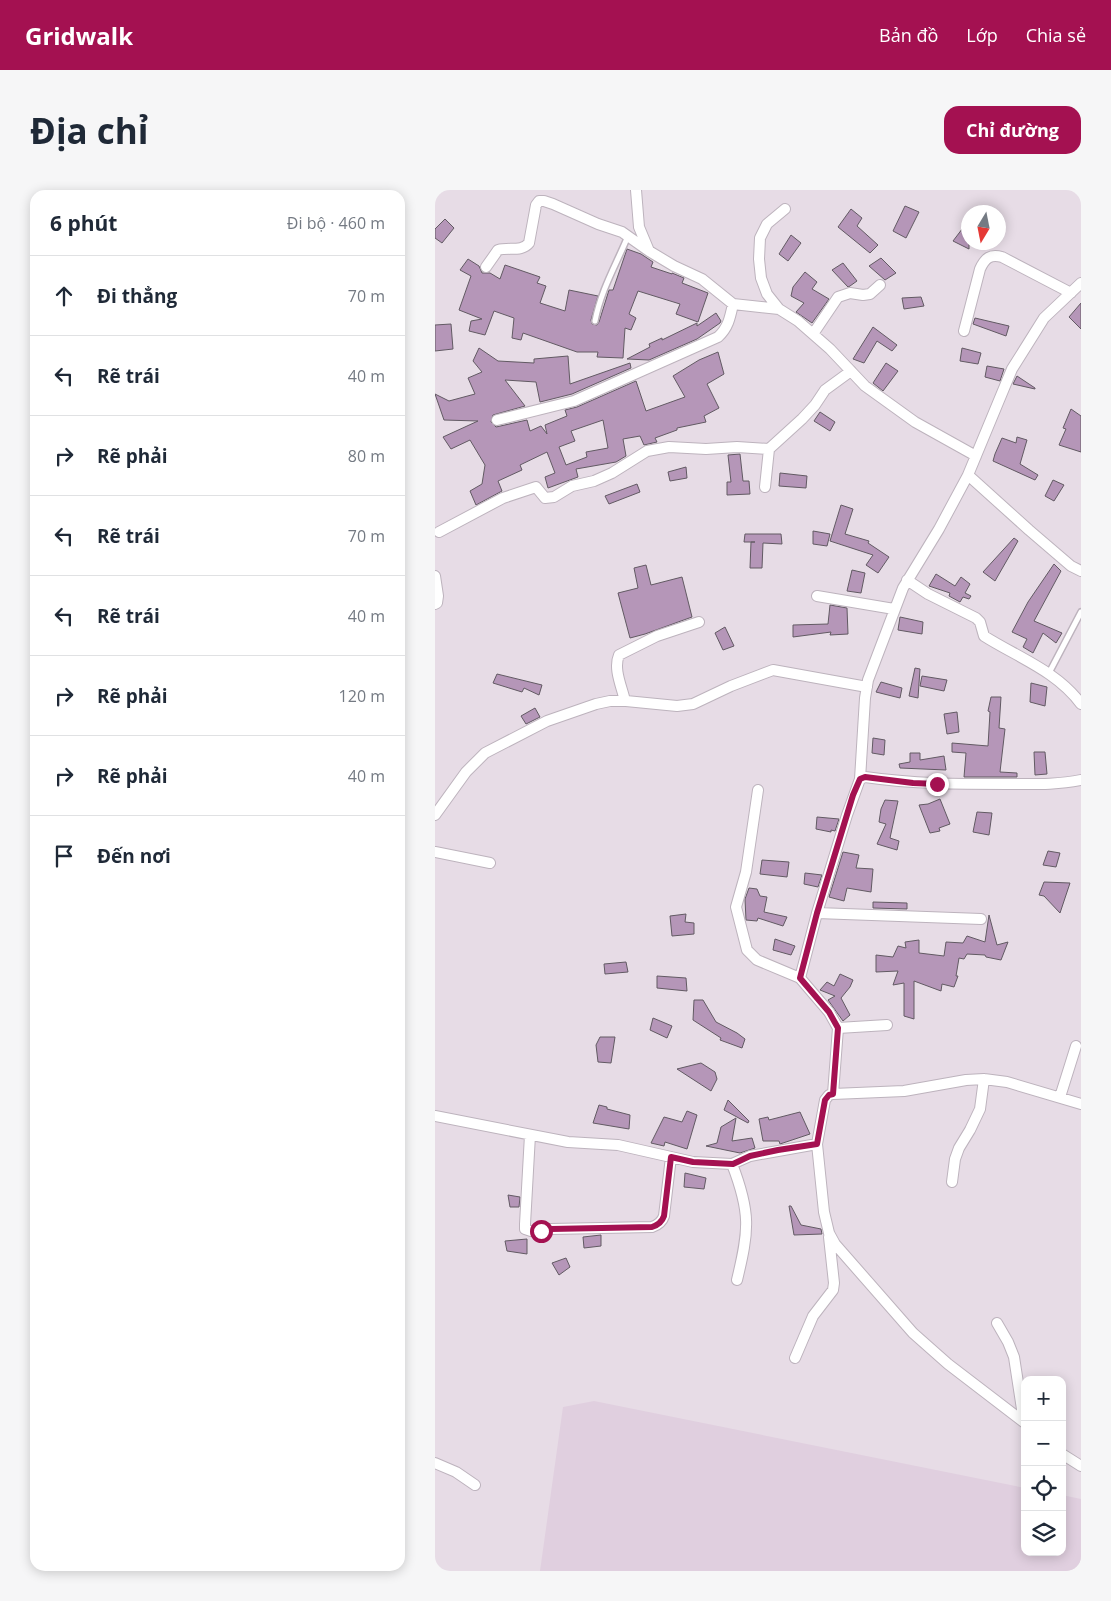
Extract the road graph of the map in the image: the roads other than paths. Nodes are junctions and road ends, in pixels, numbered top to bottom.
1 (636, 190) edge
2 (785, 209) dead end
3 (628, 236) junction
4 (649, 251) junction
5 (486, 266) dead end
6 (1081, 283) edge
7 (880, 285) dead end
8 (1071, 292) junction
9 (733, 304) junction
10 (779, 309) junction
11 (595, 321) dead end
12 (964, 331) dead end
13 (813, 334) junction
14 (851, 371) junction
15 (497, 420) dead end
16 (769, 449) junction
17 (976, 456) junction
18 (968, 475) junction
19 (765, 487) dead end
20 (439, 532) dead end
21 (1081, 571) edge
22 (435, 576) edge
23 (907, 580) junction
24 (817, 596) dead end
25 (435, 604) edge
26 (894, 609) junction
27 (1081, 612) edge
28 (699, 622) dead end
29 (1049, 674) junction
30 (867, 687) junction
31 (625, 701) junction
32 (1081, 704) edge
33 (860, 779) junction
34 (1081, 780) edge
35 (758, 790) dead end
36 (435, 815) edge
37 (435, 852) edge
38 (490, 863) dead end
39 (817, 913) junction
40 (981, 919) dead end
41 (800, 978) junction
42 (887, 1025) dead end
43 (838, 1028) junction
44 (1076, 1046) dead end
45 (984, 1079) junction
46 (833, 1094) junction
47 (1060, 1097) junction
48 (1081, 1104) edge
49 (435, 1116) edge
50 (530, 1136) junction
51 (817, 1144) junction
52 (671, 1157) junction
53 (733, 1164) junction
54 (952, 1182) dead end
55 (829, 1232) junction
56 (737, 1280) dead end
57 (997, 1323) dead end
58 (795, 1358) dead end
59 (1021, 1421) edge
60 (1024, 1421) edge
61 (1066, 1457) edge
62 (435, 1463) edge
63 (1081, 1466) edge
64 (475, 1485) dead end

1 - 4 street
2 - 10 street
3 - 4 street
3 - 5 street
3 - 11 lane
4 - 9 street
6 - 8 street
7 - 13 street
8 - 12 street
8 - 17 street
9 - 10 street
9 - 15 street
10 - 13 street
13 - 14 street
14 - 16 street
14 - 17 street
16 - 19 street
16 - 20 street
17 - 18 street
18 - 21 street
18 - 23 street
22 - 25 street
23 - 26 street
23 - 29 street
24 - 26 street
26 - 30 street
27 - 29 lane
28 - 31 street
29 - 32 street
30 - 31 street
30 - 33 street
31 - 36 street
33 - 34 street
33 - 39 street
35 - 41 street
37 - 38 street
39 - 40 street
39 - 41 street
41 - 43 street
42 - 43 street
43 - 46 street
44 - 47 street
45 - 46 street
45 - 47 street
45 - 54 street
46 - 51 street
47 - 48 street
49 - 50 street
50 - 52 street
50 - 52 street
51 - 53 street
51 - 55 street
52 - 53 street
53 - 56 street
55 - 58 street
55 - 59 street
57 - 60 street
61 - 63 street
62 - 64 street

